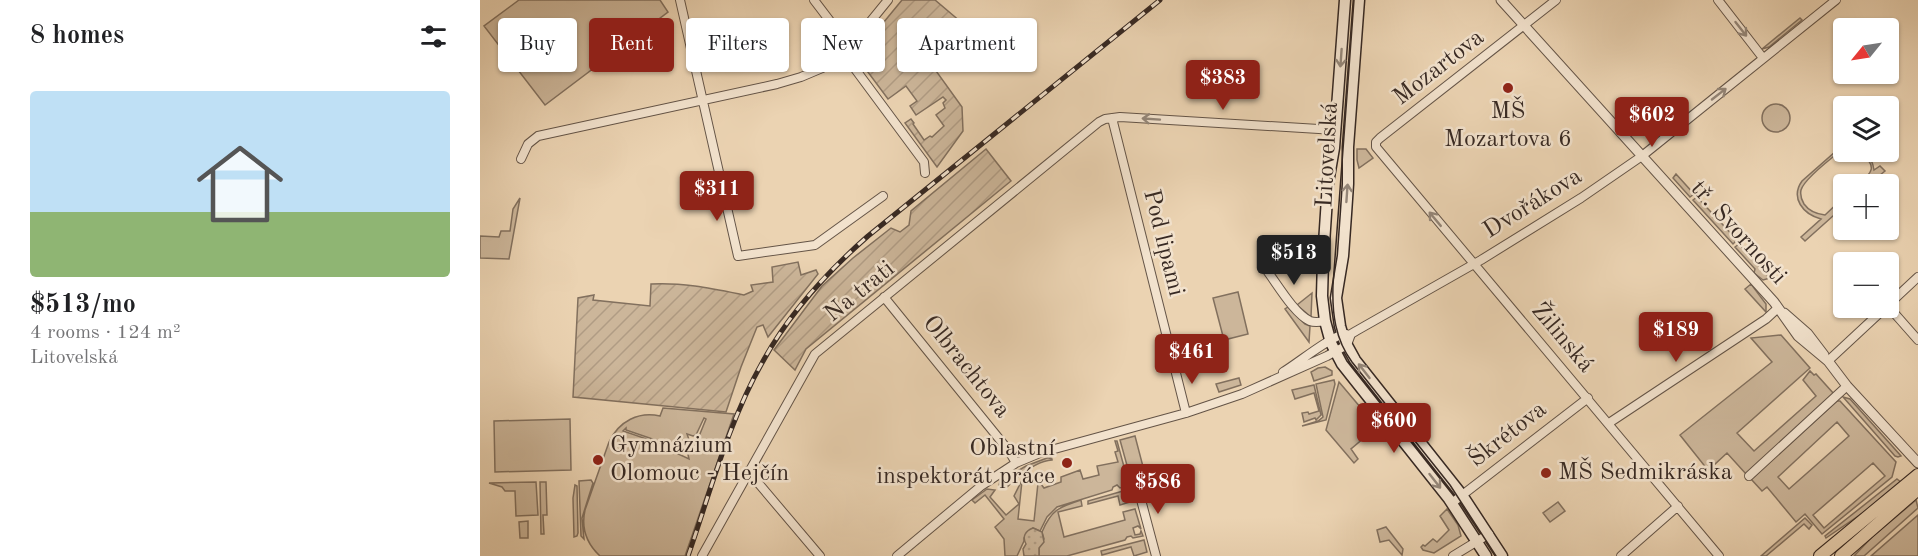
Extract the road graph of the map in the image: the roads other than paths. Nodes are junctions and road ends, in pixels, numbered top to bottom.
1 (680, 0) edge
2 (814, 0) edge
3 (888, 0) edge
4 (1345, 0) edge
5 (1359, 0) edge
6 (1501, 0) edge
7 (1556, 0) edge
8 (1718, 0) edge
9 (1836, 0) edge
10 (826, 18) edge
11 (873, 18) edge
12 (1524, 26) junction
13 (1763, 58) junction
14 (813, 72) edge
15 (862, 72) edge
16 (702, 99) junction
17 (1112, 118) junction
18 (1335, 130) junction
19 (1375, 145) joint
20 (1642, 156) junction
21 (521, 159) dead end
22 (925, 173) dead end
23 (883, 196) dead end
24 (1473, 264) junction
25 (1265, 268) dead end
26 (1918, 277) edge
27 (1899, 295) edge
28 (884, 297) junction
29 (1778, 308) junction
30 (1874, 318) edge
31 (1898, 318) edge
32 (1325, 321) junction
33 (1347, 334) junction
34 (1330, 340) junction
35 (1918, 340) edge
36 (1347, 345) junction
37 (1335, 352) junction
38 (1827, 361) junction
39 (1275, 379) junction
40 (1847, 386) junction
41 (1588, 398) junction
42 (1186, 413) junction
43 (1609, 423) junction
44 (1016, 463) junction
45 (1918, 463) edge
46 (748, 471) junction
47 (1918, 475) edge
48 (1749, 476) dead end
49 (1136, 481) dead end
50 (1918, 489) edge
51 (1462, 495) junction
52 (1452, 503) junction
53 (1678, 506) junction
54 (1489, 534) junction
55 (1477, 542) junction
56 (702, 556) edge
57 (820, 556) edge
58 (897, 556) edge
59 (1156, 556) edge
60 (1453, 556) edge
61 (1485, 556) edge
62 (1502, 556) edge
63 (1621, 556) edge
64 (1719, 556) edge
65 (1820, 556) edge
66 (1841, 556) edge

1 - 16 street
2 - 10 street
3 - 11 street
4 -> 18 main road, Litovelská
33 -> 5 main road, Litovelská
6 - 12 street, tř. Svornosti
7 - 12 street, Mozartova
8 -> 13 street
9 - 13 street, Dvořákova
12 - 19 street, Mozartova
12 - 20 street, tř. Svornosti
20 -> 13 street, Dvořákova
14 - 16 street
15 - 22 street
16 - 21 street
16 - 23 street
18 -> 17 street
17 - 28 street, Na trati
17 - 42 street, Pod lipami
18 - 32 main road, Litovelská
24 -> 19 street, Žilinská
20 - 24 street, Dvořákova
20 - 29 street, tř. Svornosti
24 - 33 street, Dvořákova
24 - 41 street, Žilinská
25 - 32 street
26 - 27 street
28 - 44 street, Olbrachtova
28 - 46 street, Na trati
29 - 38 street, tř. Svornosti
29 - 43 street
30 - 38 street
31 - 35 street
32 - 34 main road, Litovelská
33 - 34 street, Dvořákova
33 - 36 main road, Litovelská
34 - 37 main road, Litovelská
34 - 39 street, Dvořákova
36 - 37 street
51 -> 36 main road, Litovelská
37 - 39 street
37 -> 52 main road, Litovelská
38 - 40 street, tř. Svornosti
39 - 42 street
40 - 45 street, tř. Svornosti
40 - 48 street
41 - 43 street, Žilinská
41 - 51 street, Škrétova
42 - 44 street
43 - 53 street, Žilinská
44 - 58 street
46 - 56 street, Na trati
46 - 57 street
47 - 65 main road
49 - 59 street
50 - 66 main road
51 - 52 street, Škrétova
51 - 54 main road, Litovelská
52 - 55 main road, Litovelská
53 - 63 street
53 - 64 street, Žilinská
54 - 55 street
54 - 62 main road, Litovelská
55 - 60 street
55 - 61 main road, Litovelská

